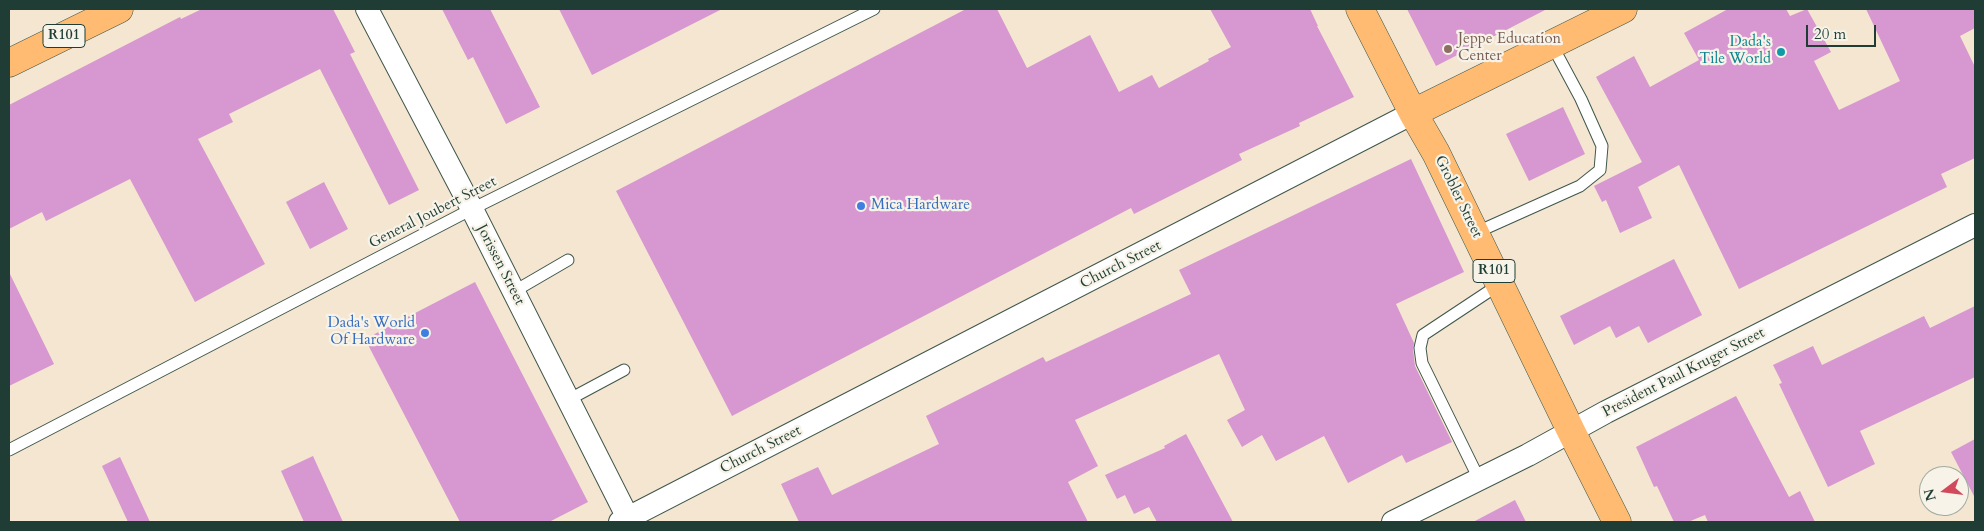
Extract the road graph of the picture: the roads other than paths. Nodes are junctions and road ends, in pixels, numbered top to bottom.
1 (119, 9) edge
2 (367, 9) edge
3 (874, 9) edge
4 (1360, 9) edge
5 (1623, 9) edge
6 (1552, 45) junction
7 (9, 63) edge
8 (1413, 113) junction
9 (472, 209) junction
10 (1975, 225) edge
11 (1475, 233) junction
12 (568, 260) dead end
13 (1500, 284) junction
14 (513, 292) junction
15 (624, 370) dead end
16 (568, 400) junction
17 (1571, 431) junction
18 (9, 450) edge
19 (1479, 479) junction
20 (626, 521) edge
21 (1393, 522) edge
22 (1617, 522) edge

1 - 7 main road, R101
2 - 9 street, Jorissen Street
3 - 9 lane, General Joubert Street
4 - 8 main road, Grobler Street / R101
5 - 6 main road, Church Street
6 - 8 main road, Church Street
6 - 11 lane
8 - 11 main road, Grobler Street / R101
8 - 20 street, Church Street
9 - 14 street, Jorissen Street
9 - 18 lane, General Joubert Street
10 - 17 street, President Paul Kruger Street
11 - 13 main road, Grobler Street / R101
12 - 14 lane
13 - 17 main road, Grobler Street / R101
13 - 19 lane
14 - 16 street, Jorissen Street
15 - 16 lane
16 - 20 street, Jorissen Street
17 - 19 street, President Paul Kruger Street
17 - 22 main road, Grobler Street / R101
19 - 21 street, President Paul Kruger Street

